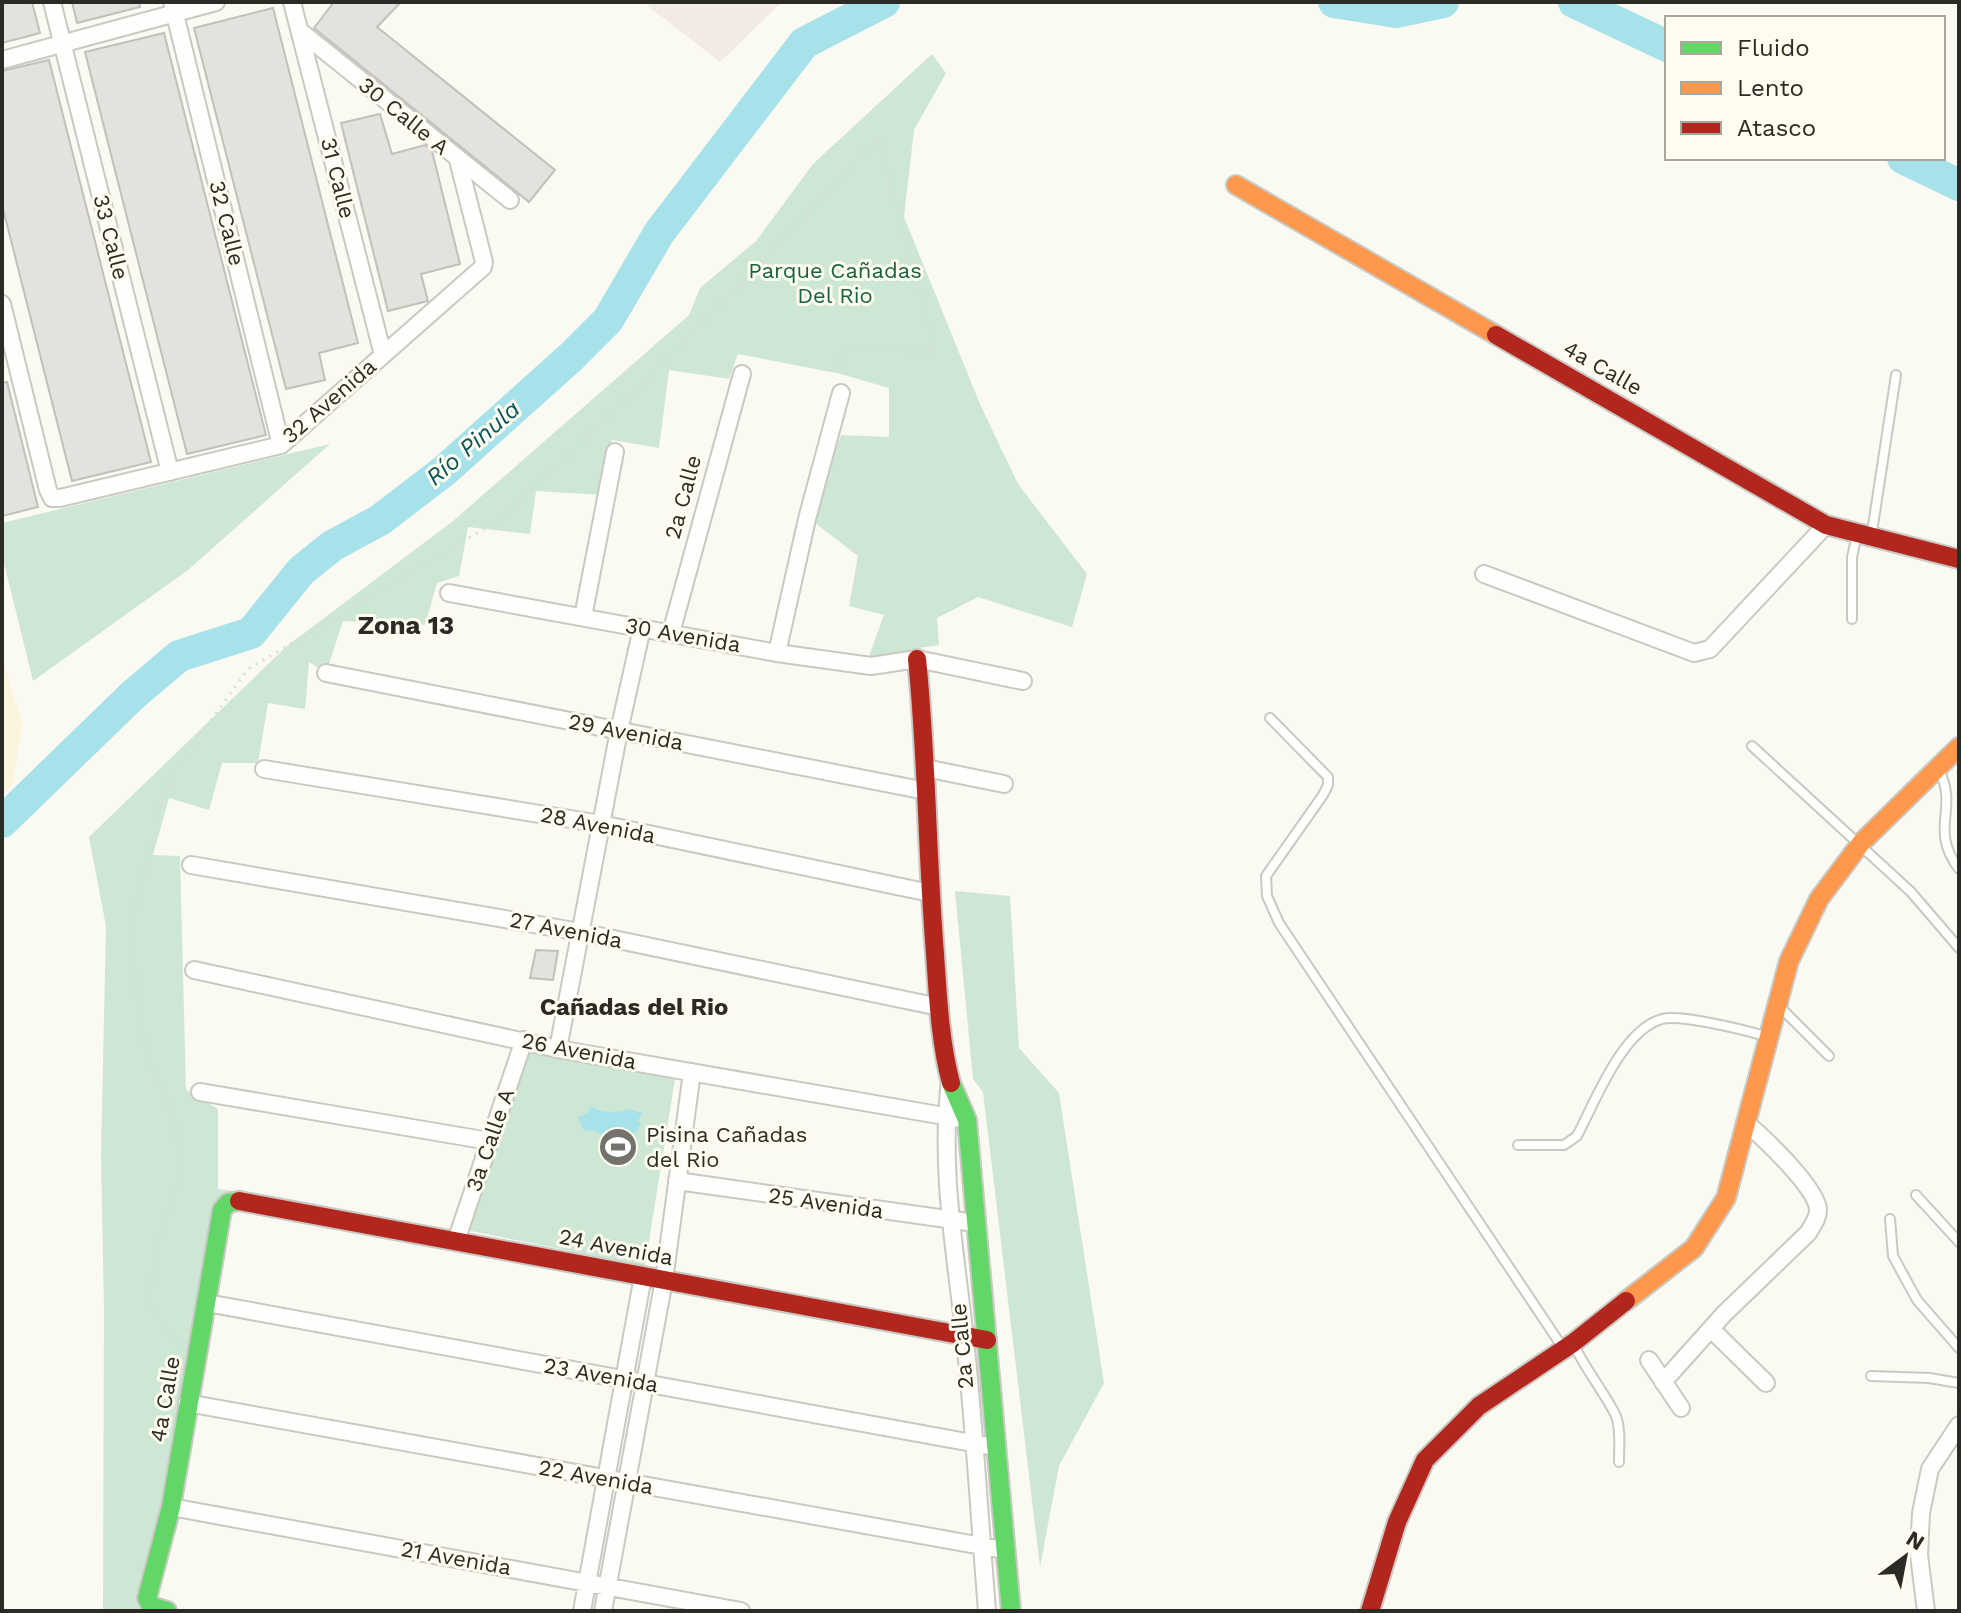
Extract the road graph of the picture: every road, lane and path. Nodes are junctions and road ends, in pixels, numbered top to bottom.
1 (52, 2) edge
2 (216, 2) edge
3 (292, 2) edge
4 (174, 8) edge
5 (300, 31) junction
6 (63, 43) junction
7 (2, 60) edge
8 (458, 160) junction
9 (1236, 185) dead end
10 (510, 200) dead end
11 (2, 304) edge
12 (383, 355) junction
13 (742, 374) dead end
14 (1896, 375) dead end
15 (841, 393) joint
16 (281, 445) junction
17 (615, 452) dead end
18 (170, 472) junction
19 (1826, 525) junction
20 (1865, 536) junction
21 (1959, 559) edge
22 (1484, 574) dead end
23 (449, 593) dead end
24 (583, 617) junction
25 (1852, 619) dead end
26 (642, 628) junction
27 (671, 633) junction
28 (777, 653) junction
29 (917, 659) junction
30 (326, 673) dead end
31 (1023, 681) dead end
32 (1270, 718) dead end
33 (619, 731) junction
34 (1752, 746) dead end
35 (1959, 747) edge
36 (925, 768) junction
37 (1938, 768) junction
38 (264, 769) dead end
39 (1004, 784) dead end
40 (926, 791) junction
41 (601, 824) junction
42 (1861, 843) junction
43 (191, 865) dead end
44 (1959, 869) edge
45 (930, 893) junction
46 (580, 932) junction
47 (1959, 948) edge
48 (194, 970) dead end
49 (1777, 1003) junction
50 (939, 1007) junction
51 (1769, 1038) junction
52 (524, 1040) junction
53 (558, 1049) junction
54 (1829, 1056) dead end
55 (692, 1072) junction
56 (950, 1080) junction
57 (200, 1092) dead end
58 (946, 1116) junction
59 (967, 1120) junction
60 (1746, 1123) junction
61 (489, 1141) junction
62 (1518, 1145) dead end
63 (677, 1181) junction
64 (1916, 1195) dead end
65 (237, 1201) joint
66 (1890, 1219) dead end
67 (949, 1220) junction
68 (975, 1223) junction
69 (456, 1241) junction
70 (1959, 1242) edge
71 (643, 1276) junction
72 (664, 1280) junction
73 (207, 1303) junction
74 (1711, 1329) junction
75 (964, 1335) junction
76 (987, 1340) junction
77 (1569, 1346) junction
78 (1959, 1348) edge
79 (1649, 1360) dead end
80 (195, 1366) junction
81 (1871, 1376) dead end
82 (625, 1379) junction
83 (1663, 1382) junction
84 (645, 1383) junction
85 (1766, 1383) dead end
86 (1959, 1383) edge
87 (187, 1403) junction
88 (1681, 1408) dead end
89 (1959, 1425) edge
90 (975, 1444) junction
91 (994, 1447) junction
92 (1619, 1462) dead end
93 (606, 1479) junction
94 (627, 1483) junction
95 (171, 1507) junction
96 (982, 1547) junction
97 (1004, 1550) junction
98 (587, 1583) junction
99 (608, 1586) junction
100 (162, 1610) edge
101 (582, 1611) edge
102 (603, 1611) edge
103 (741, 1611) edge
104 (987, 1611) edge
105 (1011, 1611) edge
106 (1370, 1611) edge
107 (1926, 1611) edge

1 - 6 street, 33 Calle
2 - 4 street
3 - 5 street, 31 Calle
4 - 6 street
4 - 16 street, 32 Calle
5 - 8 street, 30 Calle A
5 - 12 street, 31 Calle
6 - 7 street
6 - 18 street, 33 Calle
8 - 10 street, 30 Calle A
8 - 12 street, 32 Avenida
9 - 19 street, 4a Calle
11 - 18 street, 32 Avenida
12 - 16 street, 32 Avenida
13 - 27 street, 2a Calle
14 - 20 lane
15 - 28 street
15 - 80 path
16 - 18 street, 32 Avenida
17 - 24 street
19 - 20 street, 4a Calle
19 - 22 street
20 - 21 street, 4a Calle
20 - 25 lane
23 - 24 street, 30 Avenida
24 - 26 street, 30 Avenida
26 - 27 street, 30 Avenida
26 - 33 street
27 - 28 street, 30 Avenida
28 - 29 street, 30 Avenida
29 - 31 street
29 - 36 street, 2a Calle
30 - 33 street, 29 Avenida
32 - 77 lane
33 - 40 street, 29 Avenida
33 - 41 street
34 - 42 lane
35 - 37 street
36 - 39 street
36 - 40 street, 2a Calle
37 - 42 street
37 - 44 lane
38 - 41 street, 28 Avenida
40 - 45 street, 2a Calle
41 - 45 street, 28 Avenida
41 - 46 street
42 - 47 lane
42 - 49 street
43 - 46 street, 27 Avenida
45 - 50 street, 2a Calle
46 - 50 street, 27 Avenida
46 - 53 street
48 - 52 street, 26 Avenida
49 - 51 street
49 - 54 lane
50 - 56 street, 2a Calle
51 - 60 street
51 - 62 lane
52 - 53 street, 26 Avenida
52 - 61 street, 3a Calle A
53 - 55 street, 26 Avenida
55 - 58 street, 26 Avenida
55 - 63 street
56 - 58 street, 2a Calle
56 - 59 street, 2a Calle
57 - 61 street
58 - 59 street, 26 Avenida
58 - 67 street, 2a Calle
59 - 68 street, 2a Calle
60 - 74 street
60 - 77 street
61 - 69 street, 3a Calle A
63 - 67 street, 25 Avenida
63 - 72 street
64 - 70 lane
65 - 69 street, 24 Avenida
65 - 73 street, 4a Calle
66 - 78 lane
67 - 68 street, 25 Avenida
67 - 75 street, 2a Calle
68 - 76 street, 2a Calle
69 - 71 street, 24 Avenida
71 - 72 street, 24 Avenida
71 - 82 street
72 - 75 street, 24 Avenida
72 - 84 street
73 - 80 street, 4a Calle
73 - 82 street, 23 Avenida
74 - 83 street
74 - 85 street
75 - 76 street, 24 Avenida
75 - 90 street, 2a Calle
76 - 91 street, 2a Calle
77 - 92 lane
77 - 106 street
79 - 83 street
80 - 87 street, 4a Calle
81 - 86 lane
82 - 84 street, 23 Avenida
82 - 93 street
83 - 88 street
84 - 90 street, 23 Avenida
84 - 94 street
87 - 93 street, 22 Avenida
87 - 95 street, 4a Calle
89 - 107 street
90 - 91 street, 23 Avenida
90 - 96 street, 2a Calle
91 - 97 street, 2a Calle
93 - 94 street, 22 Avenida
93 - 98 street
94 - 96 street, 22 Avenida
94 - 99 street
95 - 98 street, 21 Avenida
95 - 100 street, 4a Calle
96 - 97 street, 22 Avenida
96 - 104 street, 2a Calle
97 - 105 street, 2a Calle
98 - 99 street, 21 Avenida
98 - 101 street
99 - 102 street
99 - 103 street, 21 Avenida

